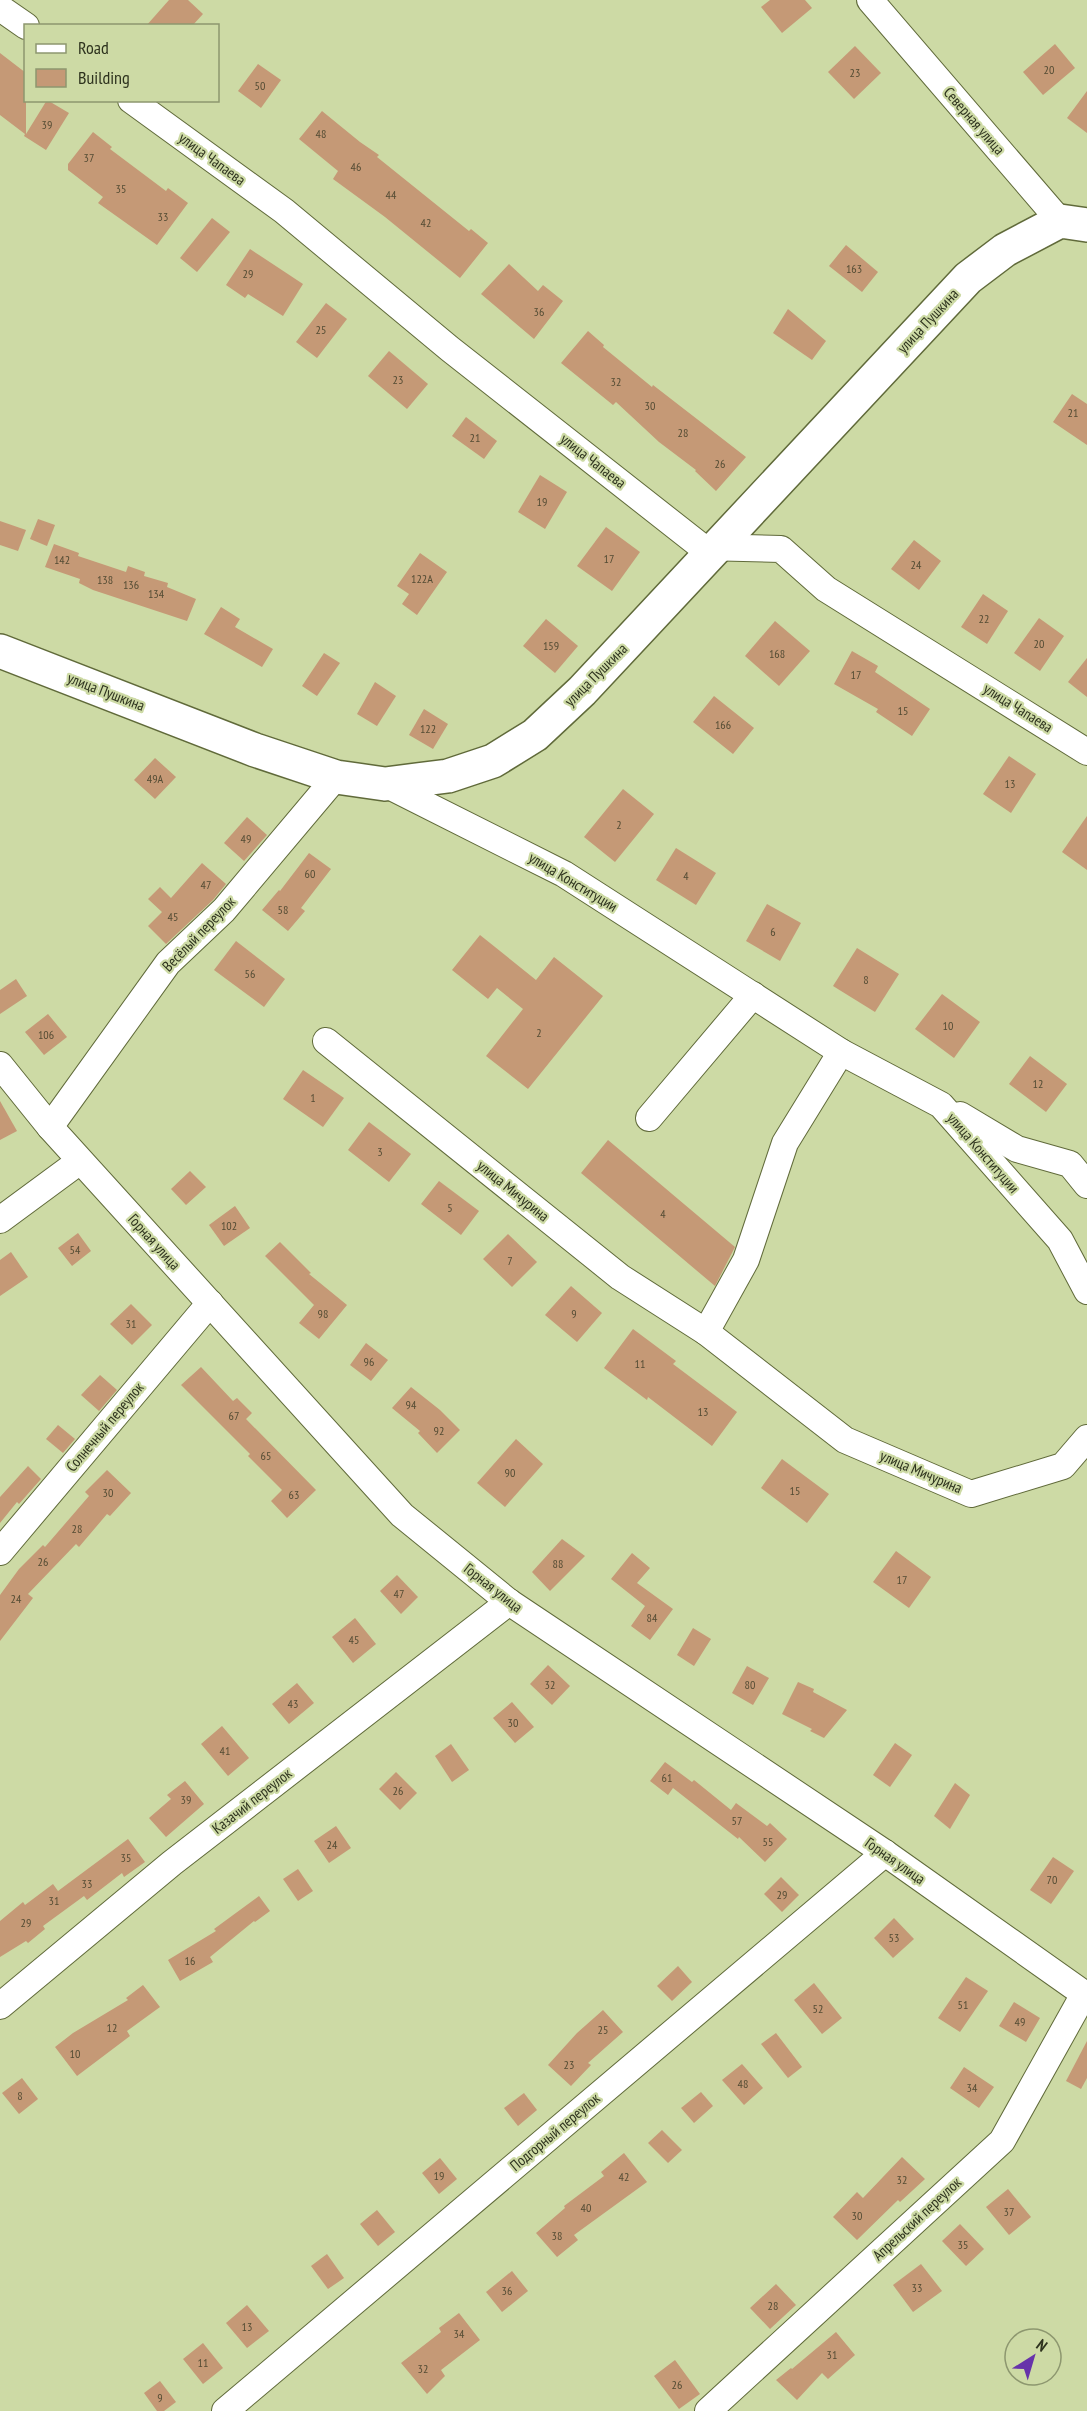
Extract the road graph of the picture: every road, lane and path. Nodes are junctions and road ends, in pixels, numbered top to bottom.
1 (870, 0) edge
2 (0, 8) edge
3 (24, 25) edge
4 (134, 102) edge
5 (1074, 223) edge
6 (718, 548) junction
7 (0, 651) edge
8 (1087, 752) edge
9 (336, 777) junction
10 (385, 784) junction
11 (753, 995) junction
12 (326, 1041) dead end
13 (841, 1052) junction
14 (0, 1065) edge
15 (941, 1105) junction
16 (649, 1118) dead end
17 (50, 1127) junction
18 (80, 1161) junction
19 (1087, 1185) edge
20 (0, 1220) edge
21 (1087, 1291) edge
22 (210, 1303) junction
23 (706, 1332) junction
24 (1087, 1438) edge
25 (0, 1552) edge
26 (509, 1602) junction
27 (885, 1853) junction
28 (1085, 1995) edge
29 (0, 2006) edge
30 (225, 2411) edge
31 (708, 2411) edge

1 - 5 street, Северная улица
2 - 3 street
4 - 6 street, улица Чапаева
5 - 6 main road, улица Пушкина
6 - 8 street, улица Чапаева
6 - 10 main road, улица Пушкина
7 - 9 main road, улица Пушкина
9 - 10 main road, улица Пушкина
9 - 17 street, Весёлый переулок
10 - 11 street, улица Конституции
11 - 13 street, улица Конституции
11 - 16 street
12 - 23 street, улица Мичурина
13 - 15 street, улица Конституции
13 - 23 street
14 - 17 street, Горная улица
15 - 19 street
15 - 21 street, улица Конституции
17 - 18 street, Горная улица
18 - 20 street
18 - 22 street, Горная улица
22 - 25 street, Солнечный переулок
22 - 26 street, Горная улица
23 - 24 street, улица Мичурина
26 - 27 street, Горная улица
26 - 29 street, Казачий переулок
27 - 28 street, Горная улица
27 - 30 street, Подгорный переулок
28 - 31 street, Апрельский переулок

